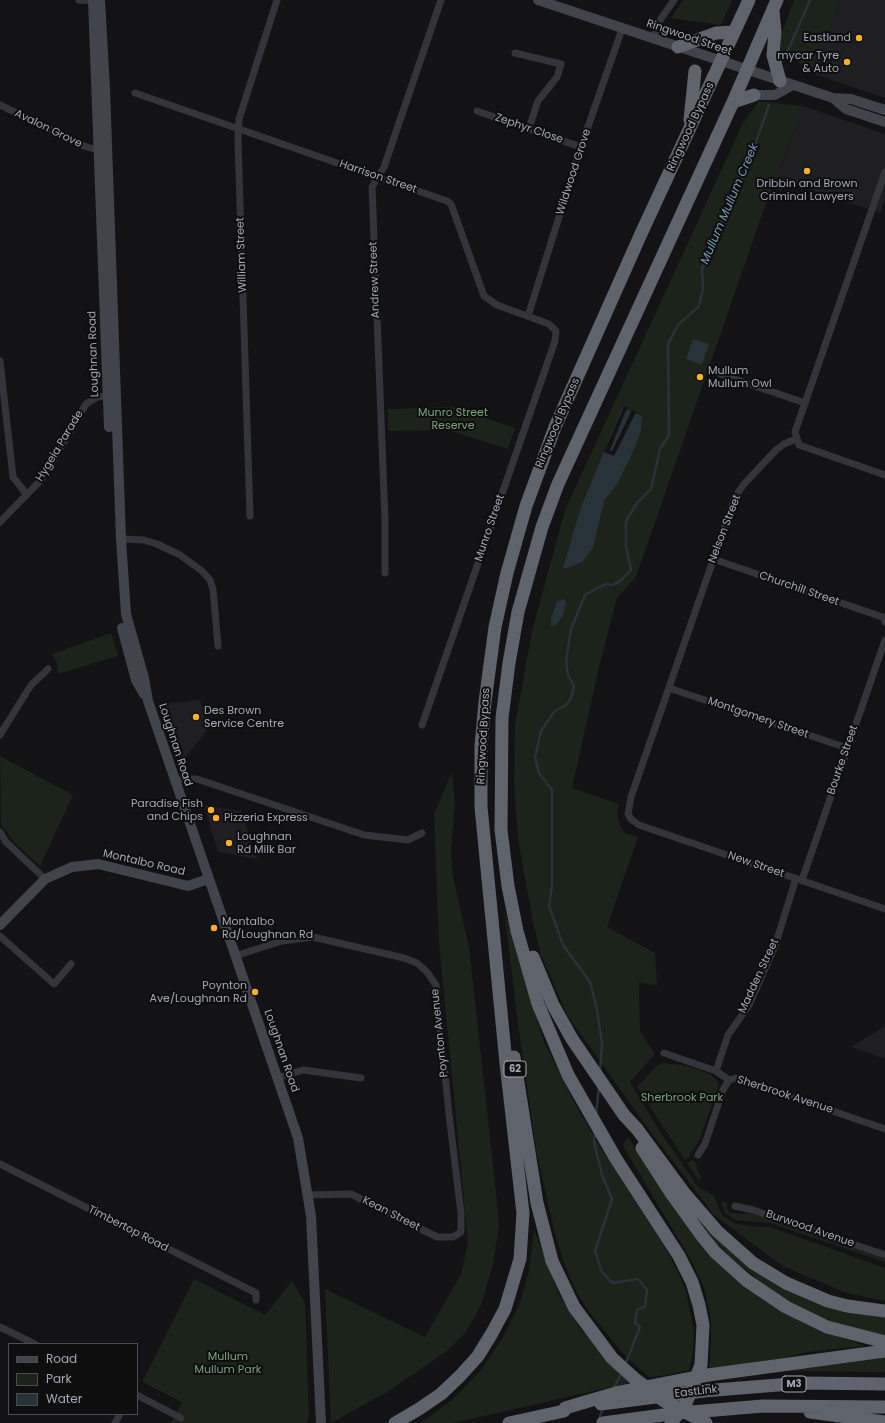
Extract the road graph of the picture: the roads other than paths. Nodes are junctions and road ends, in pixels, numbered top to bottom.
1 (79, 0) edge
2 (96, 0) edge
3 (277, 0) edge
4 (441, 0) edge
5 (538, 0) edge
6 (674, 0) edge
7 (749, 0) edge
8 (775, 5) edge
9 (622, 29) junction
10 (734, 32) junction
11 (653, 39) junction
12 (678, 47) junction
13 (516, 52) dead end
14 (692, 52) junction
15 (720, 62) junction
16 (747, 70) junction
17 (695, 71) joint
18 (780, 81) junction
19 (793, 85) junction
20 (135, 93) dead end
21 (754, 95) joint
22 (833, 98) junction
23 (733, 102) junction
24 (0, 105) edge
25 (885, 110) edge
26 (477, 111) dead end
27 (885, 122) edge
28 (529, 128) junction
29 (238, 129) junction
30 (690, 129) junction
31 (581, 147) junction
32 (98, 150) junction
33 (885, 172) edge
34 (378, 176) junction
35 (528, 316) junction
36 (556, 331) joint
37 (0, 361) edge
38 (720, 374) dead end
39 (108, 396) junction
40 (805, 403) junction
41 (796, 439) junction
42 (885, 475) edge
43 (27, 495) junction
44 (250, 516) dead end
45 (0, 522) edge
46 (121, 539) junction
47 (713, 559) junction
48 (385, 573) dead end
49 (885, 618) edge
50 (885, 622) edge
51 (885, 640) edge
52 (218, 646) dead end
53 (48, 669) dead end
54 (669, 688) junction
55 (148, 701) junction
56 (422, 725) dead end
57 (0, 735) edge
58 (847, 748) junction
59 (174, 782) junction
60 (501, 784) junction
61 (629, 817) joint
62 (0, 832) edge
63 (422, 833) dead end
64 (487, 875) junction
65 (45, 879) junction
66 (208, 879) junction
67 (799, 879) junction
68 (885, 909) edge
69 (0, 926) edge
70 (0, 936) edge
71 (235, 956) junction
72 (71, 964) dead end
73 (664, 1053) dead end
74 (716, 1070) junction
75 (277, 1078) junction
76 (362, 1078) dead end
77 (729, 1080) junction
78 (624, 1114) junction
79 (885, 1129) edge
80 (698, 1155) dead end
81 (0, 1164) edge
82 (309, 1195) junction
83 (735, 1206) dead end
84 (462, 1224) joint
85 (885, 1255) edge
86 (258, 1294) dead end
87 (885, 1311) edge
88 (0, 1327) edge
89 (885, 1342) edge
90 (33, 1343) edge
91 (885, 1351) edge
92 (885, 1384) edge
93 (138, 1396) edge
94 (763, 1406) junction
95 (885, 1406) edge
96 (565, 1409) junction
97 (181, 1418) dead end
98 (885, 1422) edge
99 (321, 1423) edge
100 (395, 1423) edge
101 (508, 1423) edge
102 (603, 1423) edge
103 (671, 1423) edge
104 (706, 1423) edge

1 - 2 street
2 - 32 main road, Loughnan Road
2 - 46 main road, Loughnan Road
3 - 29 street, William Street
4 - 34 street, Andrew Street
5 - 9 main road, Ringwood Street
6 - 11 street
7 - 10 highway, Ringwood Bypass
8 - 16 highway, Ringwood Bypass
8 - 18 highway
9 - 11 main road, Ringwood Street
9 - 31 street, Wildwood Grove
10 - 12 highway
10 - 15 highway, Ringwood Bypass
11 - 12 main road, Ringwood Street
12 - 14 main road, Ringwood Street
13 - 28 street
14 - 15 main road, Ringwood Street
14 - 17 main road
15 - 16 main road, Ringwood Street
15 - 30 highway, Ringwood Bypass
16 - 18 main road, Ringwood Street
16 - 23 highway, Ringwood Bypass
17 - 30 highway
18 - 19 main road, Ringwood Street
19 - 21 main road
19 - 22 main road, Ringwood Street
20 - 29 street, Harrison Street
21 - 23 highway
22 - 25 main road, Ringwood Street
22 - 27 main road, Ringwood Street
23 - 60 highway, Ringwood Bypass
24 - 32 street, Avalon Grove
26 - 28 street, Zephyr Close
28 - 31 street, Zephyr Close
29 - 34 street, Harrison Street
29 - 44 street, William Street
30 - 64 highway, Ringwood Bypass
31 - 35 street, Wildwood Grove
32 - 39 main road, Loughnan Road
33 - 40 street
34 - 35 street, Harrison Street
34 - 48 street, Andrew Street
35 - 36 street, Harrison Street
36 - 56 street, Munro Street
37 - 43 street
38 - 40 street
39 - 43 street, Hygeia Parade
39 - 55 main road, Loughnan Road
40 - 41 street
41 - 42 street
41 - 47 street, Nelson Street
43 - 45 street, Hygeia Parade
46 - 52 street
46 - 55 main road, Loughnan Road
47 - 49 street, Churchill Street
47 - 54 street, Nelson Street
49 - 50 street
51 - 58 street, Bourke Street
53 - 57 street
54 - 58 street, Montgomery Street
54 - 61 street, Nelson Street
55 - 59 main road, Loughnan Road
58 - 67 street, Bourke Street
59 - 63 street
59 - 66 main road, Loughnan Road
60 - 78 highway
60 - 103 highway
61 - 67 street, New Street
62 - 65 street
64 - 100 highway
64 - 104 highway, 62, bridge
65 - 66 main road, Montalbo Road
65 - 69 main road, Montalbo Road
66 - 71 main road, Loughnan Road
67 - 68 street, New Street
67 - 74 street, Madden Street
70 - 72 street
71 - 75 main road, Loughnan Road
71 - 84 street, Poynton Avenue
73 - 74 street, Sherbrook Avenue
74 - 77 street, Sherbrook Avenue
75 - 76 street
75 - 82 main road, Loughnan Road
77 - 79 street, Sherbrook Avenue
77 - 80 street
78 - 87 highway
78 - 89 highway
81 - 86 street, Timbertop Road
82 - 84 street, Kean Street
82 - 99 main road, Loughnan Road
83 - 85 street, Burwood Avenue
88 - 90 street
91 - 96 highway, bridge
92 - 96 highway, EastLink / M3, bridge
93 - 97 street
94 - 95 highway, EastLink / M3
94 - 98 highway
94 - 102 highway, EastLink / M3, bridge
96 - 101 highway, EastLink / M3

